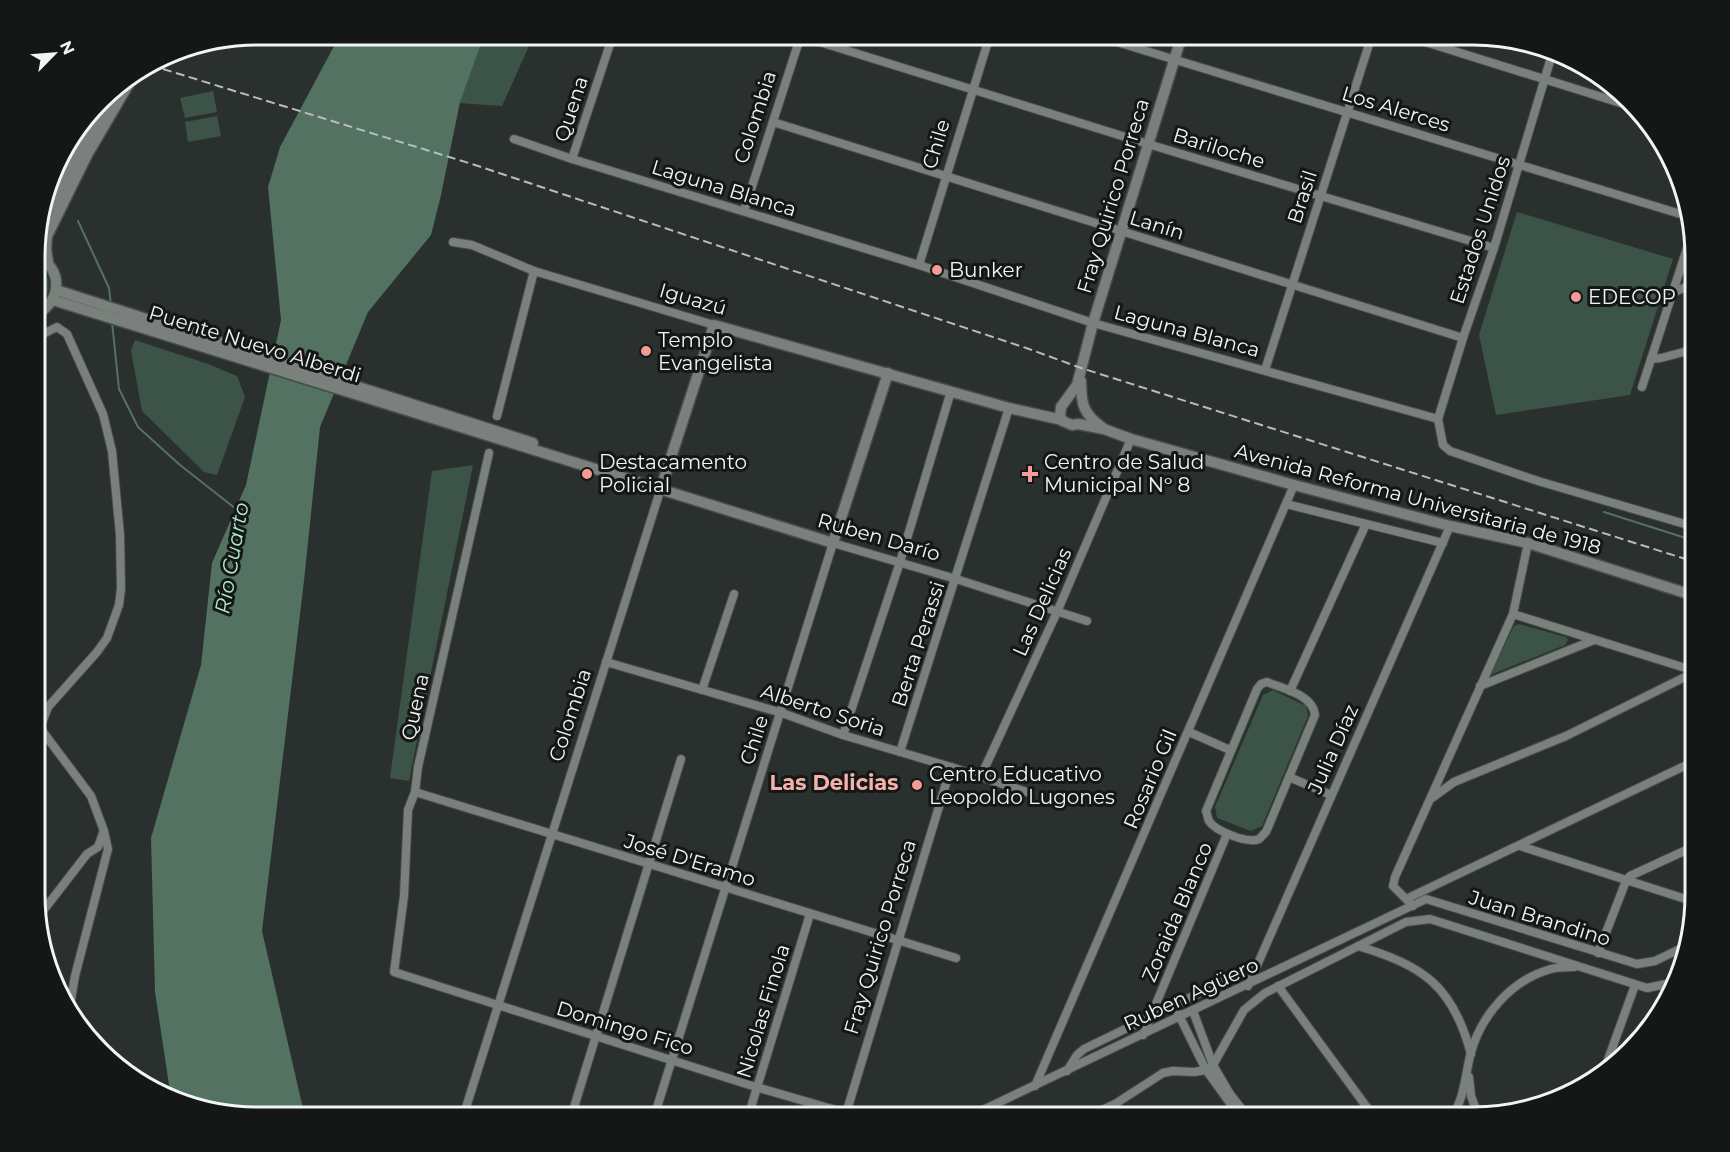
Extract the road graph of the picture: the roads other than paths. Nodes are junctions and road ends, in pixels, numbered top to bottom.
1 (609, 45) edge
2 (797, 45) edge
3 (832, 45) edge
4 (987, 45) edge
5 (1131, 45) edge
6 (1178, 45) edge
7 (1368, 45) edge
8 (1437, 45) edge
9 (1174, 58) junction
10 (1550, 60) edge
11 (1544, 80) junction
12 (973, 89) junction
13 (124, 93) edge
14 (1618, 102) edge
15 (107, 107) edge
16 (1347, 112) junction
17 (773, 122) junction
18 (514, 139) dead end
19 (1148, 144) junction
20 (572, 159) junction
21 (1519, 165) junction
22 (945, 176) junction
23 (1319, 195) junction
24 (52, 204) edge
25 (744, 211) junction
26 (1681, 214) edge
27 (1121, 231) junction
28 (453, 242) dead end
29 (1494, 248) junction
30 (1685, 253) edge
31 (45, 260) edge
32 (48, 262) junction
33 (919, 265) junction
34 (534, 271) junction
35 (1292, 284) junction
36 (1685, 287) edge
37 (1672, 293) junction
38 (55, 295) junction
39 (45, 310) edge
40 (1093, 323) junction
41 (714, 325) junction
42 (45, 333) edge
43 (1463, 338) junction
44 (1685, 352) edge
45 (1651, 359) junction
46 (1080, 368) junction
47 (1265, 370) junction
48 (888, 373) junction
49 (1642, 387) dead end
50 (951, 391) junction
51 (1064, 403) junction
52 (1083, 407) junction
53 (1009, 408) junction
54 (1030, 414) junction
55 (497, 416) dead end
56 (448, 419) joint
57 (1438, 419) junction
58 (1062, 420) junction
59 (1077, 424) junction
60 (1104, 429) junction
61 (1131, 439) junction
62 (489, 453) dead end
63 (1294, 485) junction
64 (661, 488) junction
65 (1286, 504) junction
66 (1366, 524) junction
67 (1685, 524) edge
68 (1450, 526) junction
69 (833, 543) junction
70 (1443, 543) junction
71 (1528, 543) junction
72 (900, 562) junction
73 (956, 579) junction
74 (1685, 593) edge
75 (734, 594) dead end
76 (1057, 612) junction
77 (1513, 614) junction
78 (1087, 621) dead end
79 (1594, 640) junction
80 (606, 662) junction
81 (1685, 669) edge
82 (1685, 677) edge
83 (1480, 686) junction
84 (702, 690) junction
85 (1290, 691) junction
86 (45, 707) edge
87 (48, 707) junction
88 (45, 713) edge
89 (782, 713) junction
90 (1189, 732) junction
91 (45, 735) edge
92 (843, 735) junction
93 (1230, 750) junction
94 (900, 752) junction
95 (681, 759) dead end
96 (1685, 766) edge
97 (951, 767) junction
98 (981, 776) junction
99 (1289, 777) junction
100 (415, 792) junction
101 (1030, 793) dead end
102 (1331, 795) junction
103 (1430, 799) junction
104 (104, 831) junction
105 (1227, 834) junction
106 (551, 835) junction
107 (1520, 846) junction
108 (1685, 851) edge
109 (649, 865) junction
110 (1626, 881) junction
111 (726, 888) junction
112 (1406, 899) junction
113 (1426, 899) joint
114 (1685, 899) edge
115 (1413, 906) junction
116 (45, 909) edge
117 (810, 914) junction
118 (897, 940) junction
119 (1358, 946) junction
120 (1678, 950) edge
121 (1598, 953) junction
122 (956, 958) dead end
123 (1257, 965) junction
124 (1578, 966) junction
125 (394, 972) joint
126 (1665, 984) edge
127 (1635, 985) junction
128 (1248, 986) junction
129 (1278, 986) junction
130 (71, 998) edge
131 (1174, 1005) junction
132 (498, 1006) junction
133 (1193, 1011) junction
134 (1152, 1016) junction
135 (1180, 1018) junction
136 (1143, 1035) junction
137 (597, 1036) junction
138 (1471, 1054) junction
139 (1609, 1057) edge
140 (672, 1060) junction
141 (1468, 1066) junction
142 (1210, 1067) junction
143 (1066, 1072) junction
144 (1035, 1086) junction
145 (756, 1088) junction
146 (466, 1107) edge
147 (574, 1107) edge
148 (657, 1107) edge
149 (751, 1107) edge
150 (819, 1107) edge
151 (847, 1107) edge
152 (990, 1107) edge
153 (1109, 1107) edge
154 (1234, 1107) edge
155 (1240, 1107) edge
156 (1367, 1107) edge
157 (1456, 1107) edge
158 (1475, 1107) edge

1 - 20 street, Quena
2 - 17 street, Colombia
3 - 12 street, Bariloche
4 - 12 street, Chile
5 - 9 street, Los Alerces
6 - 9 main road, Fray Quirico Porreca
7 - 16 street, Brasil
8 - 11 street
9 - 16 street, Los Alerces
9 - 19 main road, Fray Quirico Porreca
10 - 11 street, Estados Unidos
11 - 14 street
11 - 21 street, Estados Unidos
12 - 19 street, Bariloche
12 - 22 street, Chile
13 - 32 main road
15 - 24 main road
16 - 21 street, Los Alerces
16 - 23 street, Brasil
17 - 22 street, Lanín
17 - 25 street, Colombia
18 - 20 street, Laguna Blanca
19 - 23 street, Bariloche
19 - 27 main road, Fray Quirico Porreca
20 - 25 street, Laguna Blanca
21 - 26 street, Los Alerces
21 - 29 street, Estados Unidos
22 - 27 street, Lanín
22 - 33 street, Chile
23 - 29 street, Bariloche
23 - 35 street, Brasil
25 - 33 street, Laguna Blanca
27 - 35 street, Lanín
27 - 40 main road, Fray Quirico Porreca
28 - 34 street, Iguazú
29 - 43 street, Estados Unidos
30 - 37 street
31 - 32 main road
32 - 38 main road
33 - 40 street, Laguna Blanca
34 - 41 street, Iguazú
34 - 55 street
35 - 43 street, Lanín
35 - 47 street, Brasil
36 - 37 street
37 - 45 street
38 - 39 main road
38 - 56 main road, Puente Nuevo Alberdi
40 - 46 main road, Fray Quirico Porreca
40 - 47 street, Laguna Blanca
41 - 48 main road, Iguazú
41 - 64 main road, Colombia
42 - 87 street
43 - 57 street, Estados Unidos
44 - 45 street
45 - 49 street
46 - 51 main road, Fray Quirico Porreca
46 - 52 main road, Fray Quirico Porreca
47 - 57 street, Laguna Blanca
48 - 50 main road, Iguazú
48 - 69 main road, Chile
50 - 53 main road, Iguazú
50 - 72 street
51 - 52 main road
51 - 54 main road, Iguazú
51 - 58 main road
52 - 59 main road
52 - 60 main road
53 - 54 main road, Iguazú
53 - 73 street, Berta Perassi
54 - 58 main road, Iguazú
56 - 64 main road, Ruben Darío
57 - 67 street
58 - 59 main road
59 - 60 main road
60 - 61 main road
61 - 63 main road, Avenida Reforma Universitaria de 1918
61 - 76 street, Las Delicias
62 - 100 street, Quena
63 - 65 street, Rosario Gil
63 - 68 main road, Avenida Reforma Universitaria de 1918
64 - 69 main road, Ruben Darío
64 - 80 street, Colombia
65 - 66 street
65 - 90 street, Rosario Gil
66 - 70 street
66 - 85 street
68 - 70 street, Julia Díaz
68 - 71 main road, Avenida Reforma Universitaria de 1918
69 - 72 street, Ruben Darío
69 - 89 street, Chile
70 - 102 street, Julia Díaz
71 - 74 main road, Avenida Reforma Universitaria de 1918
71 - 77 street
72 - 73 street, Ruben Darío
72 - 92 street
73 - 76 street, Ruben Darío
73 - 94 street, Berta Perassi
75 - 84 street
76 - 78 street, Ruben Darío
76 - 98 street, Las Delicias
77 - 79 street
77 - 83 street
79 - 81 street
79 - 83 street
80 - 84 street, Alberto Soria
80 - 106 street, Colombia
82 - 103 street
83 - 103 street
84 - 89 street, Alberto Soria
85 - 93 street, Zoraida Blanco
85 - 99 street, Zoraida Blanco
86 - 87 street
87 - 88 street
89 - 92 street, Alberto Soria
89 - 111 street, Chile
90 - 93 street
90 - 144 street, Rosario Gil
91 - 104 street
92 - 94 street, Alberto Soria
93 - 105 street, Zoraida Blanco
94 - 97 street, Alberto Soria
95 - 109 street
96 - 107 street
97 - 98 street, Alberto Soria
97 - 118 street, Fray Quirico Porreca
98 - 101 street, Alberto Soria
99 - 102 street
99 - 105 street, Zoraida Blanco
100 - 106 street, José D'Eramo
100 - 125 street, Quena
102 - 123 street, Julia Díaz
103 - 112 street
104 - 116 street
104 - 130 street
105 - 134 street, Zoraida Blanco
106 - 109 street, José D'Eramo
106 - 132 street, Colombia
107 - 110 street
107 - 112 street
108 - 110 street
109 - 111 street, José D'Eramo
109 - 137 street
110 - 114 street
110 - 121 street
111 - 117 street, José D'Eramo
111 - 140 street, Chile
112 - 115 street
113 - 115 street, Ruben Agüero
113 - 121 street, Juan Brandino
115 - 128 street, Ruben Agüero
117 - 118 street, José D'Eramo
117 - 145 street, Nicolas Finola
118 - 122 street, José D'Eramo
118 - 151 street, Fray Quirico Porreca
119 - 124 street
119 - 129 street
119 - 138 street
120 - 121 street, Juan Brandino
123 - 128 street, Julia Díaz
123 - 131 street
124 - 127 street
124 - 138 street
125 - 132 street, Domingo Fico
126 - 127 street
127 - 139 street
128 - 133 street, Ruben Agüero
129 - 142 street
129 - 156 street
131 - 134 street
131 - 135 street
132 - 137 street, Domingo Fico
132 - 146 street, Colombia
133 - 135 street, Ruben Agüero
133 - 142 street
134 - 136 street, Zoraida Blanco
134 - 143 street
135 - 136 street, Ruben Agüero
135 - 142 street
136 - 143 street, Ruben Agüero
137 - 140 street, Domingo Fico
137 - 147 street
138 - 141 street
140 - 145 street, Domingo Fico
140 - 148 street, Chile
141 - 157 street
141 - 158 street
142 - 153 street
142 - 154 street
142 - 155 street
143 - 144 street, Ruben Agüero
144 - 152 street, Ruben Agüero
145 - 149 street, Nicolas Finola
145 - 150 street, Domingo Fico

